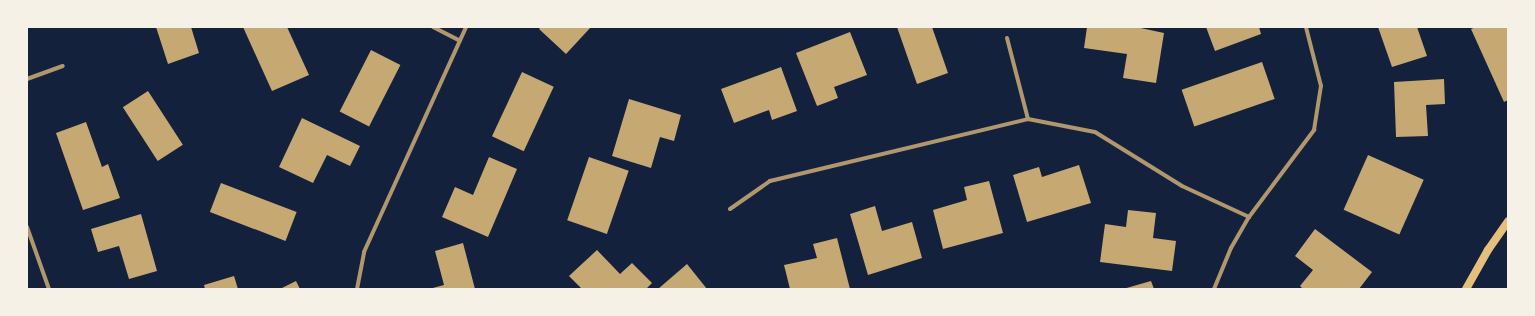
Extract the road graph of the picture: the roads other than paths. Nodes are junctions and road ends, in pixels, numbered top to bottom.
1 (433, 27) edge
2 (466, 27) edge
3 (1306, 27) edge
4 (1007, 38) dead end
5 (460, 42) junction
6 (63, 66) dead end
7 (27, 79) edge
8 (1028, 119) junction
9 (730, 208) dead end
10 (1249, 217) junction
11 (1508, 221) edge
12 (27, 227) edge
13 (49, 289) edge
14 (357, 289) edge
15 (1214, 289) edge
16 (1466, 289) edge

1 - 5 street
2 - 5 street
3 - 10 street
4 - 8 street
5 - 14 street
6 - 7 street
8 - 9 street
8 - 10 street
10 - 15 street
11 - 16 main road
12 - 13 street

